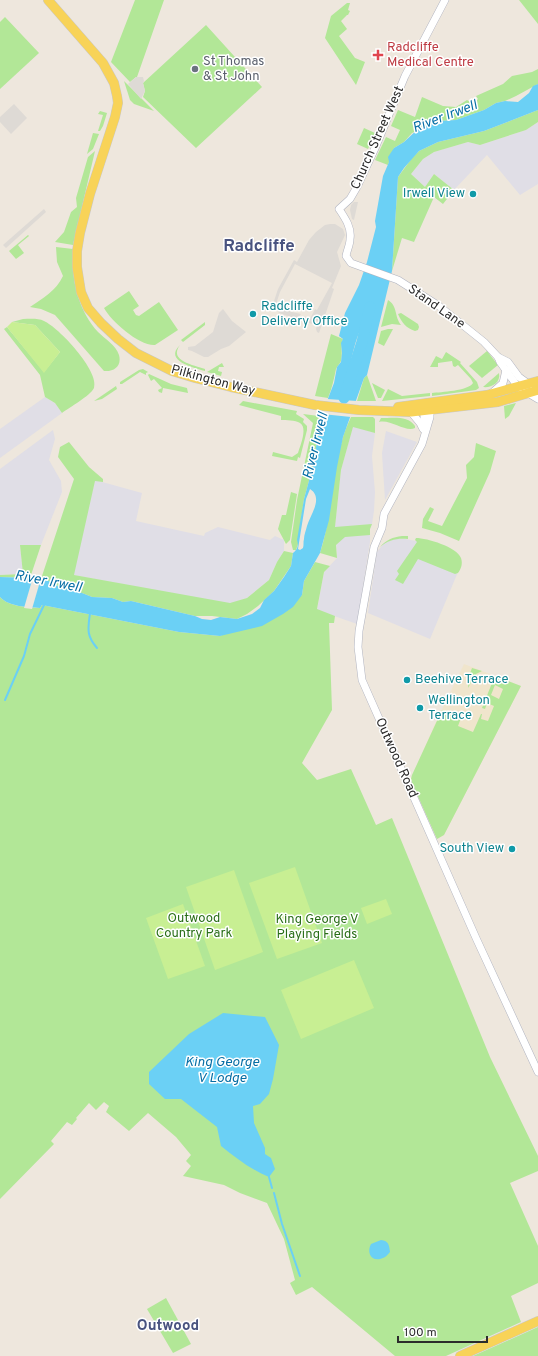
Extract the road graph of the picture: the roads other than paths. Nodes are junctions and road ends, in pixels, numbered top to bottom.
1 (48, 0) edge
2 (445, 0) edge
3 (347, 259) joint
4 (498, 357) junction
5 (506, 370) junction
6 (538, 381) edge
7 (528, 383) junction
8 (518, 387) junction
9 (538, 393) edge
10 (527, 394) junction
11 (487, 395) junction
12 (427, 408) junction
13 (378, 409) junction
14 (411, 412) junction
15 (424, 433) junction
16 (538, 1072) edge
17 (538, 1321) edge
18 (460, 1356) edge

1 - 13 main road, Pilkington Way
2 - 3 street, Church Street West
3 - 4 street, Stand Lane
4 - 5 street, Stand Lane
4 - 7 street, Stand Lane
5 - 8 street, Stand Lane
5 - 11 street
6 - 7 main road, Pilkington Way
7 - 8 main road, Pilkington Way
7 - 9 street, Stand Lane
8 - 10 street, Stand Lane
8 - 11 main road, Pilkington Way
9 - 10 main road, Pilkington Way
10 - 12 main road, Pilkington Way
11 - 12 main road, Pilkington Way
12 - 13 main road, Pilkington Way
12 - 14 main road, Pilkington Way
12 - 15 street, Outwood Road
13 - 14 main road, Pilkington Way
14 - 15 street
15 - 16 street, Outwood Road
17 - 18 main road

